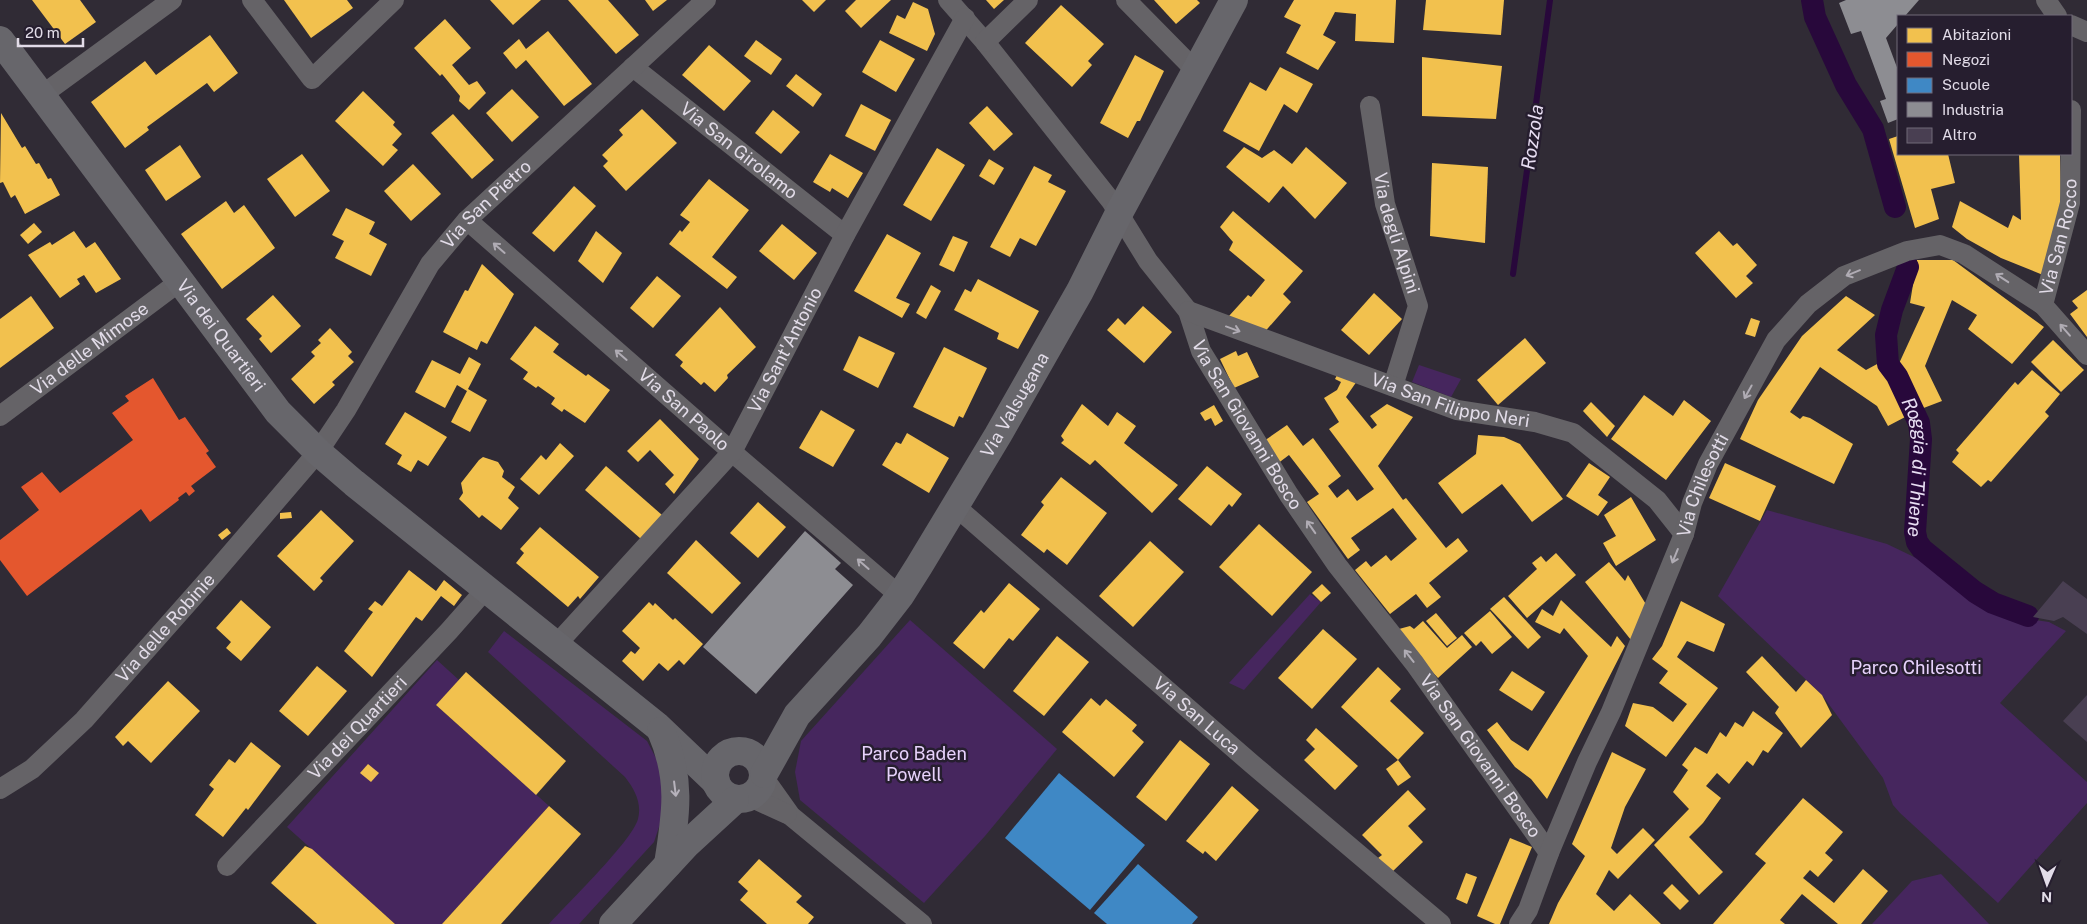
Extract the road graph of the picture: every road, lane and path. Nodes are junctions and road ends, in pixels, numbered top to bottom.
1 (172, 0) edge
2 (252, 0) edge
3 (394, 0) edge
4 (706, 0) edge
5 (948, 0) edge
6 (1028, 0) edge
7 (1126, 0) edge
8 (1234, 0) edge
9 (2046, 0) edge
10 (2056, 15) edge
11 (965, 18) junction
12 (2072, 25) edge
13 (2087, 32) edge
14 (0, 40) edge
15 (985, 42) junction
16 (633, 68) junction
17 (1195, 70) junction
18 (42, 95) junction
19 (1370, 106) dead end
20 (2071, 155) edge
21 (1119, 213) junction
22 (468, 220) junction
23 (845, 235) junction
24 (179, 282) junction
25 (2042, 305) junction
26 (1188, 311) junction
27 (2087, 355) edge
28 (1393, 386) junction
29 (0, 416) edge
30 (318, 452) junction
31 (732, 452) junction
32 (955, 506) junction
33 (1684, 534) junction
34 (486, 589) junction
35 (900, 596) junction
36 (556, 645) junction
37 (797, 715) junction
38 (665, 732) junction
39 (732, 753) junction
40 (741, 786) junction
41 (0, 788) edge
42 (1549, 853) junction
43 (677, 854) junction
44 (227, 866) dead end
45 (614, 924) edge
46 (922, 924) edge
47 (1441, 924) edge
48 (1519, 924) edge

1 - 18 street
2 - 3 street
4 - 16 street, Via San Pietro
5 - 11 street, Via San Giovanni Bosco
6 - 15 street
7 - 17 street
8 - 17 street, Via Valsugana
9 - 10 street
11 - 15 street, Via San Giovanni Bosco
11 - 23 street, Via Sant'Antonio
12 - 13 street
14 - 18 street, Via dei Quartieri
15 - 21 street, Via San Giovanni Bosco
16 - 22 street, Via San Pietro
16 - 23 street, Via San Girolamo
17 - 21 street, Via Valsugana
18 - 24 street, Via dei Quartieri
19 - 28 street, Via degli Alpini
20 - 25 street, Via San Rocco
21 - 26 street, Via San Giovanni Bosco
21 - 32 street, Via Valsugana
22 - 30 street, Via San Pietro
31 -> 22 street, Via San Paolo
23 - 31 street, Via Sant'Antonio
24 - 29 street, Via delle Mimose
24 - 30 street, Via dei Quartieri
27 -> 25 street, Via Chilesotti
25 -> 33 street, Via Chilesotti
26 -> 28 street, Via San Filippo Neri
42 -> 26 street, Via San Giovanni Bosco
28 - 33 street, Via San Filippo Neri
30 - 34 street, Via dei Quartieri
30 - 41 street, Via delle Robinie
35 -> 31 street, Via San Paolo
31 - 36 street, Via Sant'Antonio
32 - 35 street, Via Valsugana
32 - 47 street, Via San Luca
33 -> 42 street, Via Chilesotti
34 - 36 street, Via dei Quartieri
34 - 44 street, Via dei Quartieri
35 - 37 street, Via Valsugana
36 - 38 street, Via dei Quartieri
37 - 39 street, Via Valsugana
37 - 40 street, Via Valsugana
38 - 39 street, Via dei Quartieri
38 - 40 street, Via dei Quartieri
38 -> 43 street
39 - 40 street
39 - 40 street, Via dei Quartieri
40 - 43 street
40 - 46 street, Via dei Quartieri
42 - 48 street, Via Chilesotti
43 - 45 street

